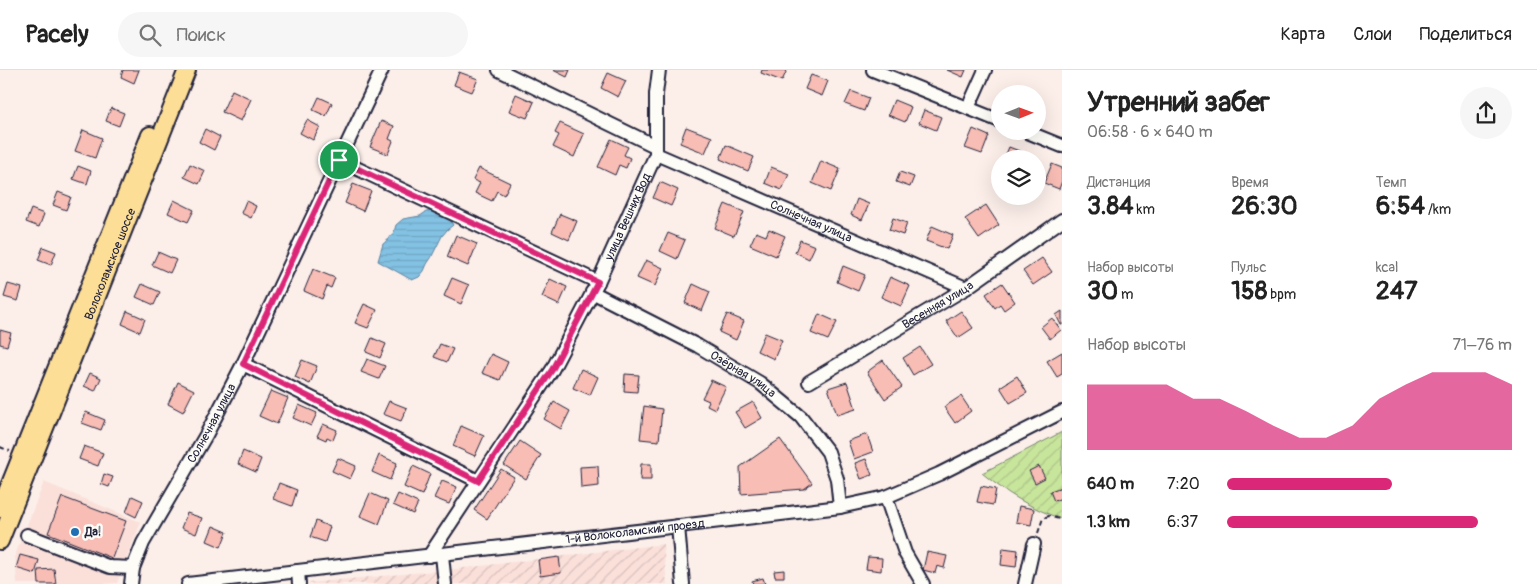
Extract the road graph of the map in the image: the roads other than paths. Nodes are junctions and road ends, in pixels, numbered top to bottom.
1 (175, 70) edge
2 (187, 70) edge
3 (382, 70) edge
4 (499, 70) edge
5 (659, 70) edge
6 (873, 70) edge
7 (985, 70) edge
8 (968, 108) junction
9 (991, 117) edge
10 (1046, 140) edge
11 (1062, 146) edge
12 (655, 150) junction
13 (339, 160) junction
14 (1062, 220) edge
15 (595, 287) junction
16 (966, 288) junction
17 (243, 364) junction
18 (809, 382) dead end
19 (1062, 412) edge
20 (27, 457) junction
21 (478, 481) junction
22 (886, 497) junction
23 (840, 507) junction
24 (0, 510) edge
25 (678, 526) junction
26 (27, 535) dead end
27 (0, 541) edge
28 (1034, 544) road end
29 (436, 556) junction
30 (133, 568) junction
31 (298, 578) edge
32 (132, 584) edge
33 (188, 584) edge
34 (445, 584) edge
35 (683, 584) edge
36 (923, 584) edge
37 (1025, 584) edge

1 - 20 main road, Волоколамское шоссе
2 - 20 main road, Волоколамское шоссе
3 - 13 street, Солнечная улица
4 - 12 street, Солнечная улица
5 - 12 street, улица Вешних Вод
6 - 8 street
7 - 8 street
8 - 9 street
10 - 11 street
12 - 15 street, улица Вешних Вод
12 - 16 street, Солнечная улица
13 - 15 street, Озёрная улица
13 - 17 street, Солнечная улица
14 - 16 street, Весенняя улица
15 - 21 street, улица Вешних Вод
15 - 23 street, Озёрная улица
16 - 18 street, Весенняя улица
17 - 21 street
17 - 30 street, Солнечная улица
19 - 22 street, 1-й Волоколамский проезд
20 - 24 main road
20 - 27 main road
21 - 29 street, улица Вешних Вод
22 - 23 street, 1-й Волоколамский проезд
22 - 36 street
23 - 25 street, 1-й Волоколамский проезд
25 - 29 street, 1-й Волоколамский проезд
25 - 35 street
26 - 30 street
28 - 37 street
29 - 31 street, 1-й Волоколамский проезд
29 - 34 street
30 - 32 street, Солнечная улица
31 - 33 street, 1-й Волоколамский проезд

